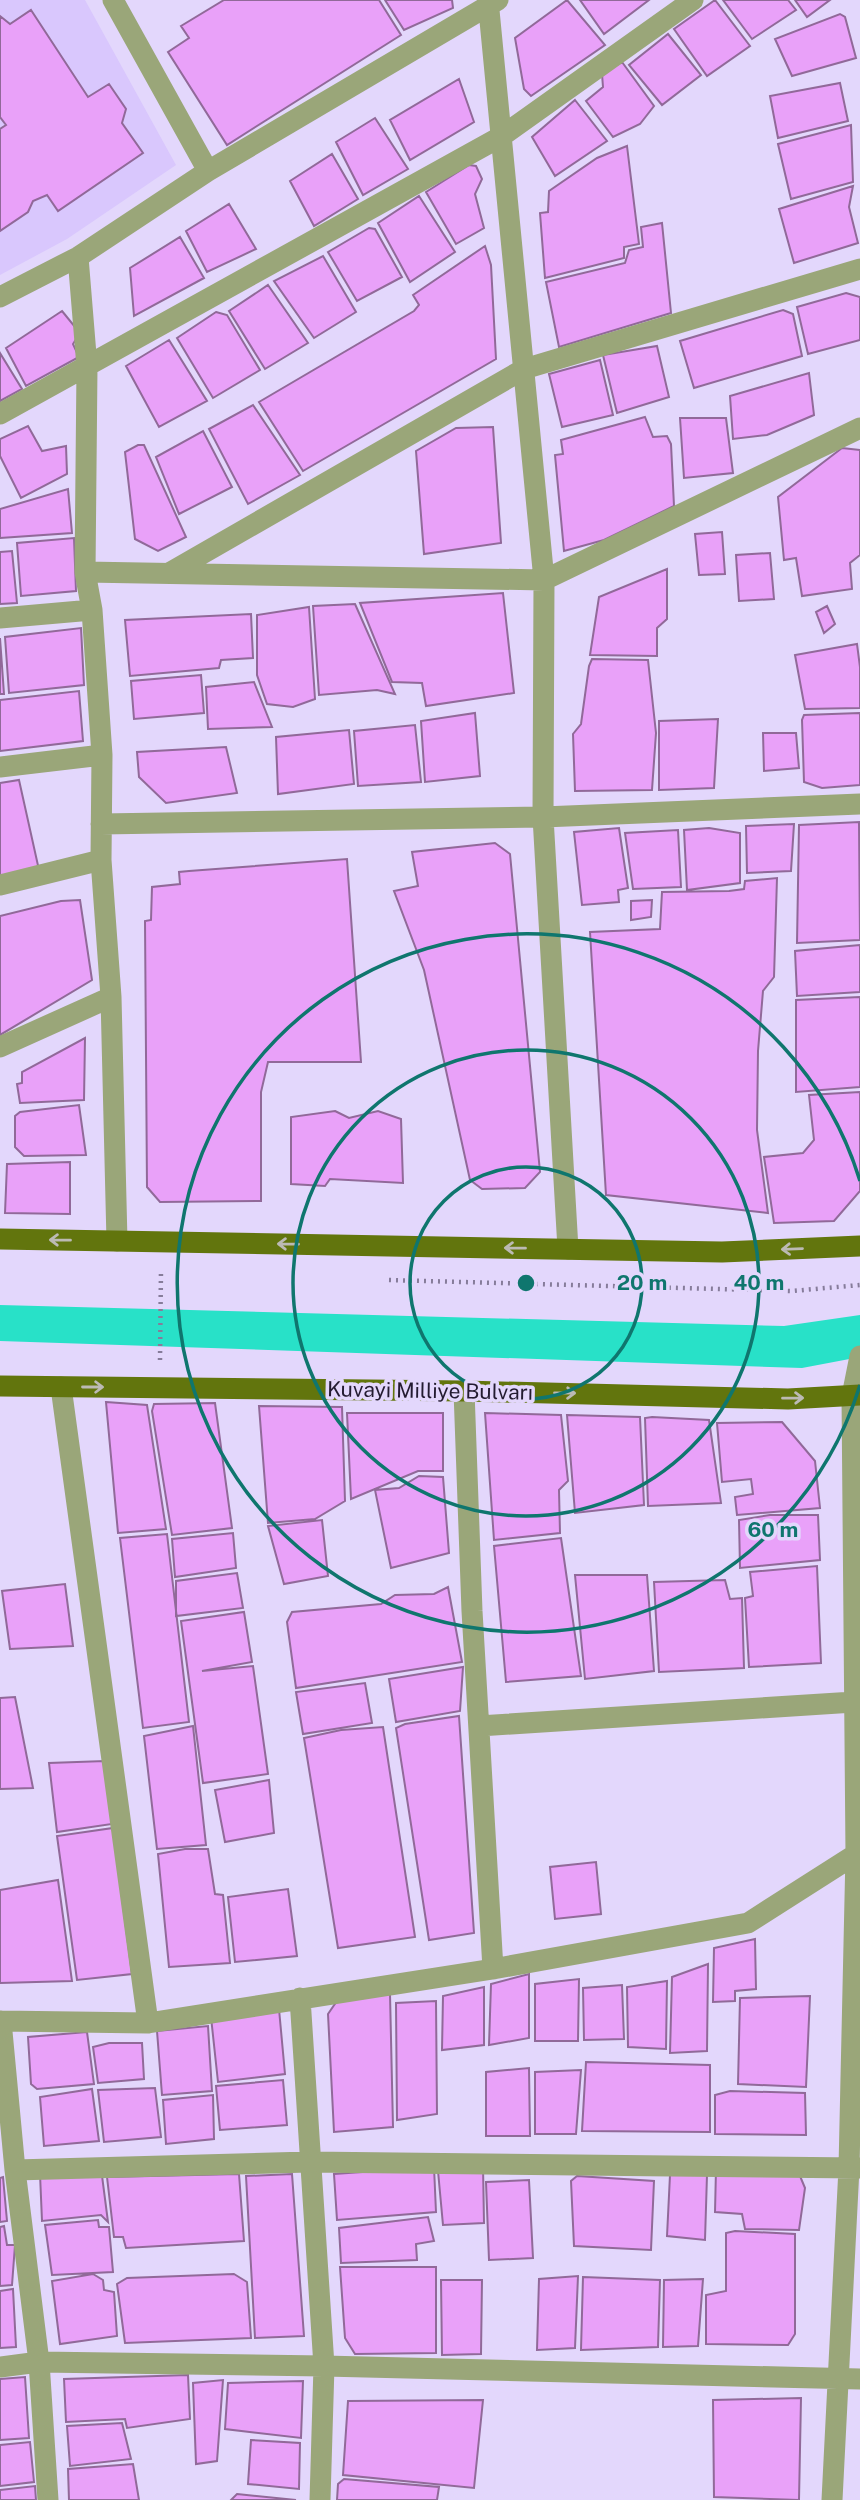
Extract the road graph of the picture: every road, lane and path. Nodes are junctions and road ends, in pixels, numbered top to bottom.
1 (113, 0) edge
2 (693, 0) edge
3 (492, 2) edge
4 (502, 136) junction
5 (208, 171) junction
6 (78, 257) junction
7 (860, 269) edge
8 (0, 298) edge
9 (87, 367) junction
10 (524, 369) junction
11 (0, 414) edge
12 (860, 428) edge
13 (85, 572) junction
14 (167, 575) junction
15 (544, 580) junction
16 (92, 610) junction
17 (0, 618) edge
18 (102, 755) junction
19 (0, 766) edge
20 (860, 804) edge
21 (543, 817) junction
22 (101, 824) junction
23 (102, 860) junction
24 (0, 885) edge
25 (111, 997) junction
26 (0, 1046) edge
27 (0, 1239) edge
28 (117, 1241) junction
29 (860, 1246) edge
30 (568, 1249) junction
31 (148, 1273) dead end
32 (175, 1274) dead end
33 (381, 1279) dead end
34 (860, 1285) edge
35 (161, 1296) dead end
36 (160, 1341) dead end
37 (860, 1356) edge
38 (0, 1386) edge
39 (61, 1387) junction
40 (464, 1391) junction
41 (856, 1396) edge
42 (855, 1702) junction
43 (479, 1726) junction
44 (858, 1853) edge
45 (493, 1969) junction
46 (300, 1998) junction
47 (1, 2021) edge
48 (148, 2023) junction
49 (309, 2162) junction
50 (854, 2168) edge
51 (15, 2170) junction
52 (39, 2362) junction
53 (324, 2366) junction
54 (0, 2367) edge
55 (850, 2378) edge
56 (48, 2500) edge
57 (320, 2500) edge
58 (832, 2500) edge

1 - 5 street
2 - 4 street
3 - 4 street
3 - 5 street
4 - 9 street
4 - 10 street
5 - 6 street
6 - 8 street
6 - 9 street
7 - 10 street
9 - 11 street
9 - 13 street
10 - 14 street
10 - 15 street
12 - 15 street
13 - 14 street
13 - 16 street
14 - 15 street
15 - 21 street
16 - 17 street
16 - 18 street
18 - 19 street
18 - 22 street
20 - 21 street
21 - 22 street
21 - 30 street
22 - 23 street
23 - 24 street
23 - 25 street
25 - 26 street
25 - 28 street
28 -> 27 main road
30 -> 28 main road
29 -> 30 main road
31 - 32 path
33 - 34 path
35 - 36 path
37 - 41 street
38 - 39 main road, Kuvayi Milliye Bulvarı
39 -> 40 main road, Kuvayi Milliye Bulvarı
39 - 48 street
40 -> 41 main road, Kuvayi Milliye Bulvarı
40 - 43 street
41 - 42 street
42 - 43 street
42 - 44 street
43 - 45 street
44 - 45 street
44 - 50 street
45 - 46 street
46 - 48 street
46 - 49 street
47 - 48 street
47 - 51 street
49 - 50 street
49 - 51 street
49 - 53 street
50 - 55 street
51 - 52 street
52 - 53 street
52 - 54 street
52 - 56 street
53 - 55 street
53 - 57 street
55 - 58 street

